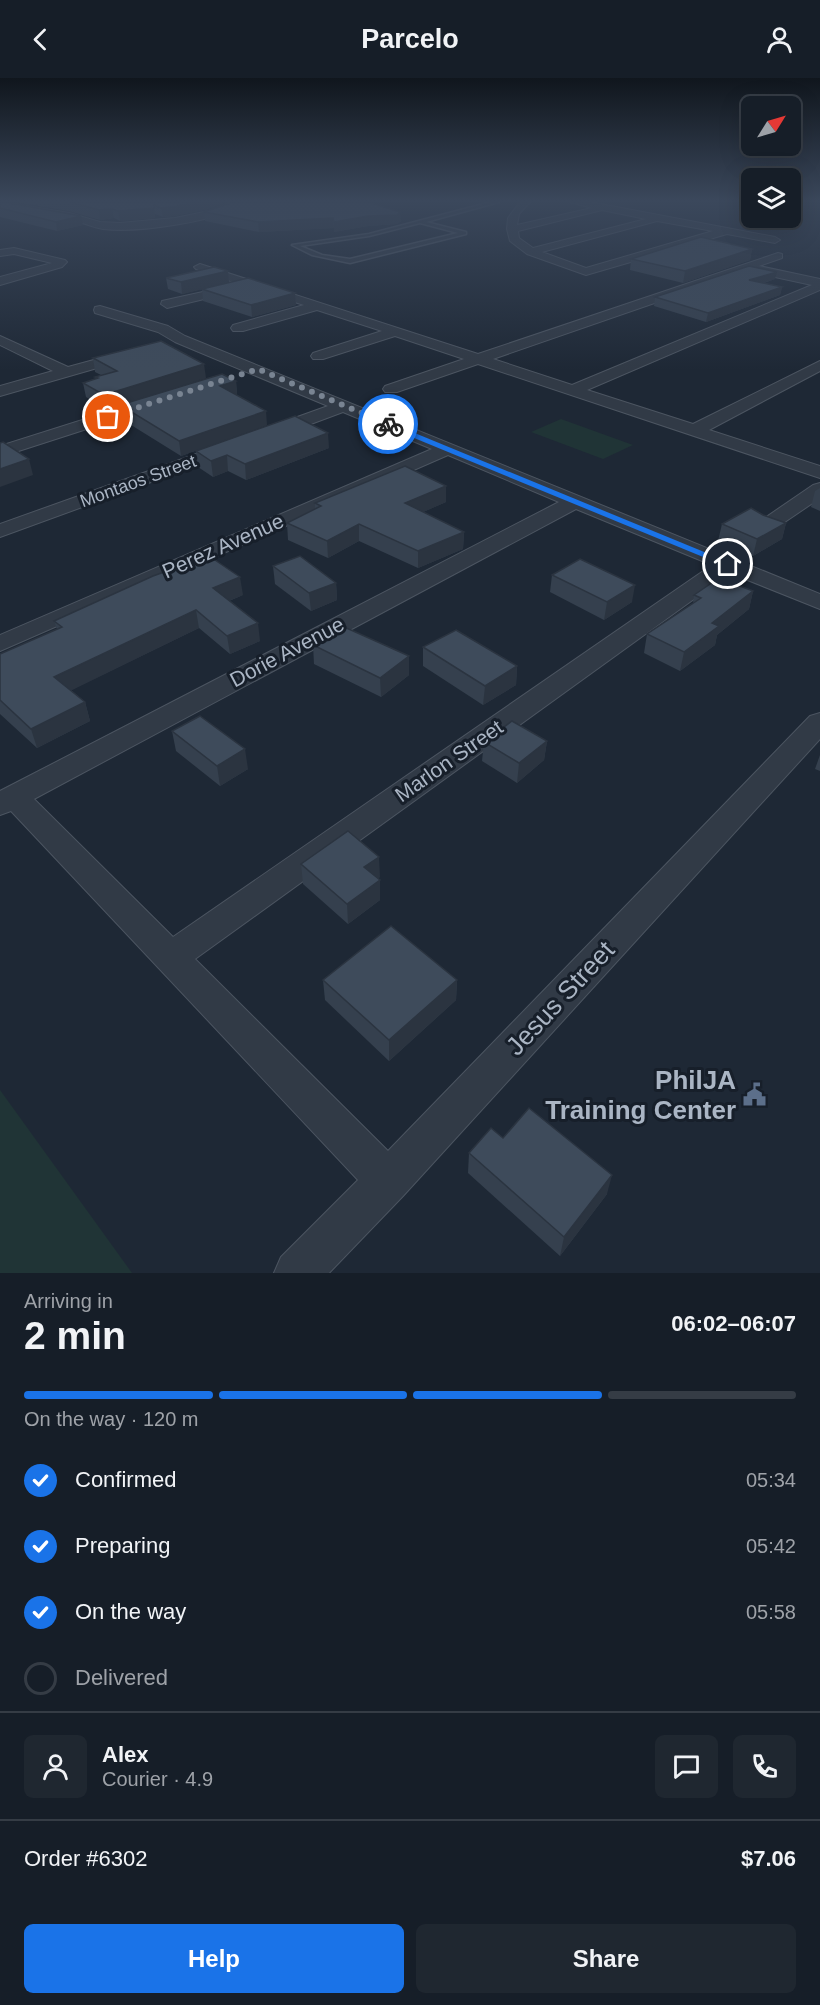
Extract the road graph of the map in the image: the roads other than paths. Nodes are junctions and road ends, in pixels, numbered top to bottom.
1 (43, 258) edge
2 (332, 258) edge
3 (363, 258) edge
4 (547, 258) edge
5 (635, 258) edge
6 (773, 258) edge
7 (200, 267) dead end
8 (746, 267) junction
9 (0, 281) edge
10 (248, 284) junction
11 (820, 284) edge
12 (167, 304) dead end
13 (316, 306) junction
14 (100, 310) dead end
15 (238, 328) dead end
16 (394, 332) junction
17 (180, 339) junction
18 (1, 341) edge
19 (318, 356) dead end
20 (476, 360) junction
21 (820, 365) edge
22 (258, 369) junction
23 (66, 372) junction
24 (236, 376) dead end
25 (391, 389) dead end
26 (0, 391) edge
27 (571, 391) junction
28 (168, 398) edge
29 (343, 406) junction
30 (693, 431) junction
31 (447, 449) junction
32 (0, 452) edge
33 (820, 472) edge
34 (820, 489) edge
35 (575, 501) junction
36 (766, 526) edge
37 (0, 531) edge
38 (728, 564) junction
39 (820, 602) edge
40 (0, 644) edge
41 (820, 722) edge
42 (7, 800) edge
43 (170, 957) junction
44 (388, 1181) junction
45 (297, 1273) edge

1 - 9 street
2 - 3 lane
4 - 5 street
6 - 8 street
7 - 10 street
8 - 11 street
8 - 20 street
10 - 12 street
10 - 13 street
11 - 27 street
13 - 15 street
13 - 16 street
14 - 17 street
16 - 19 street
16 - 20 street
17 - 22 street
17 - 23 street
18 - 23 street
20 - 25 street
20 - 27 street
21 - 30 street
22 - 24 street
22 - 29 street
23 - 26 street
27 - 30 street
28 - 32 street
29 - 31 street
29 - 37 street, Montaos Street
30 - 33 street
31 - 35 street
31 - 40 street, Perez Avenue
34 - 36 street
35 - 38 street
35 - 42 street, Dorie Avenue
38 - 39 street
38 - 43 street, Marlon Street
41 - 44 street, Jesus Street
42 - 43 street
43 - 44 street
44 - 45 street, Jesus Street

